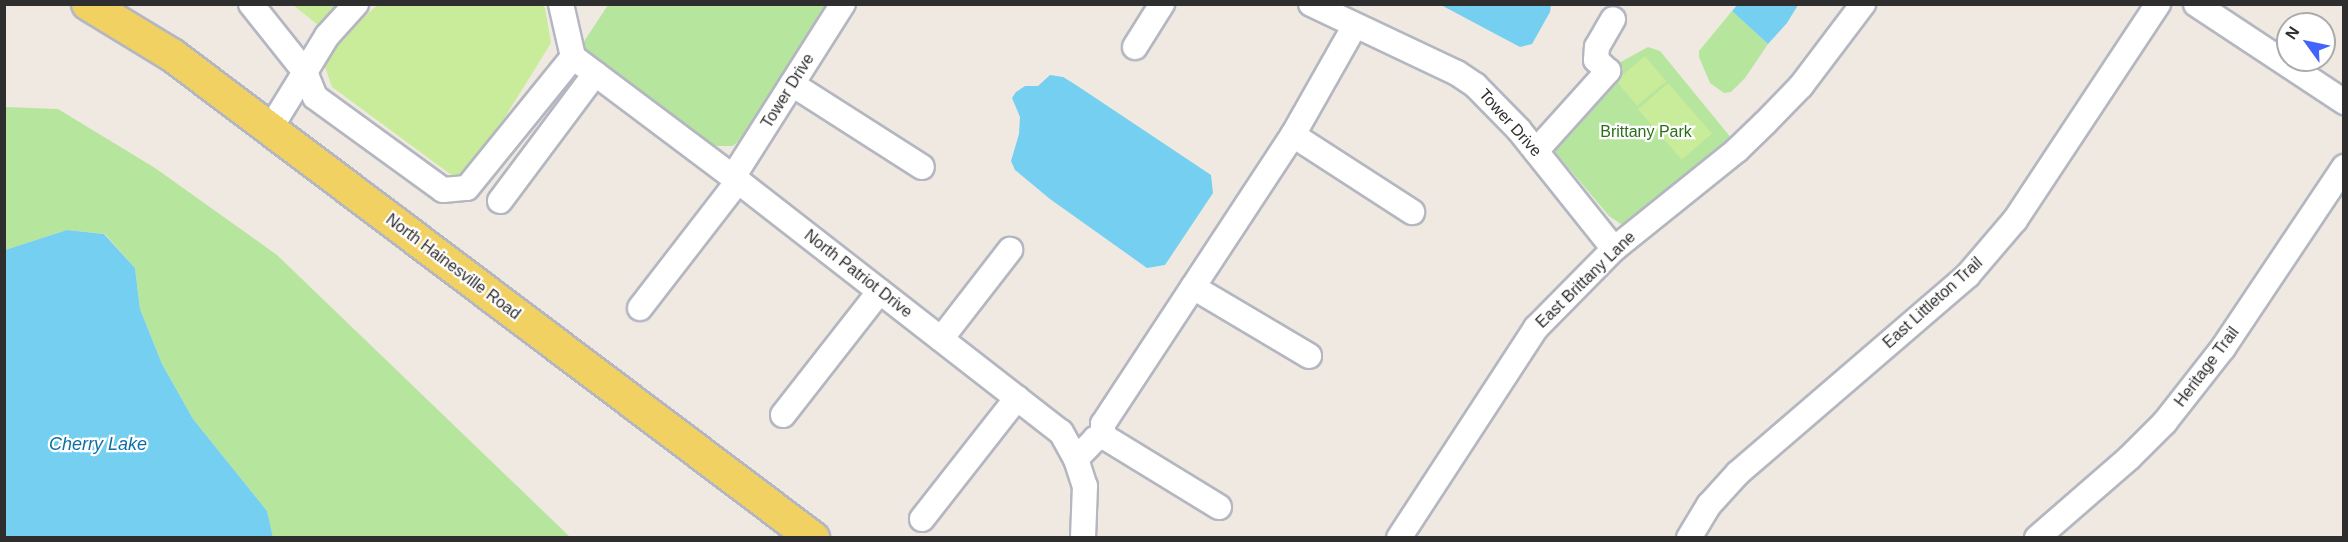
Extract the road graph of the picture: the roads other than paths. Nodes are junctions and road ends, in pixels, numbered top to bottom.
1 (88, 4) edge
2 (251, 4) edge
3 (356, 4) edge
4 (561, 4) edge
5 (843, 4) edge
6 (1162, 4) edge
7 (1311, 4) edge
8 (1863, 4) edge
9 (2158, 4) edge
10 (2196, 4) edge
11 (1336, 10) edge
12 (1613, 19) dead end
13 (1354, 27) junction
14 (1135, 47) dead end
15 (573, 57) junction
16 (305, 72) junction
17 (596, 74) junction
18 (792, 84) junction
19 (2343, 102) edge
20 (270, 129) junction
21 (1293, 135) junction
22 (1536, 151) junction
23 (922, 167) dead end
24 (2343, 167) edge
25 (736, 179) junction
26 (500, 201) dead end
27 (1412, 212) dead end
28 (1614, 249) junction
29 (1010, 250) dead end
30 (1193, 287) junction
31 (880, 291) junction
32 (640, 308) dead end
33 (941, 339) junction
34 (1309, 356) dead end
35 (1017, 398) junction
36 (783, 415) dead end
37 (1103, 436) junction
38 (1077, 459) junction
39 (1219, 507) dead end
40 (922, 519) dead end
41 (1079, 534) edge
42 (2043, 536) edge
43 (813, 537) edge
44 (1399, 537) edge
45 (1689, 537) edge

1 - 20 main road, North Hainesville Road
2 - 16 street
3 - 16 street
4 - 15 street
5 - 18 street, Tower Drive
6 - 14 street
7 - 11 street, Tower Drive
8 - 28 street, East Brittany Lane
9 - 45 street, East Littleton Trail
10 - 19 street
11 - 13 street, Tower Drive
12 - 22 street
13 - 21 street
13 - 22 street, Tower Drive
15 - 16 street
15 - 17 street, North Patriot Drive
16 - 20 street
17 - 25 street, North Patriot Drive
17 - 26 street
18 - 23 street
18 - 25 street, Tower Drive
20 - 43 main road, North Hainesville Road
21 - 27 street
21 - 30 street
22 - 28 street, Tower Drive
24 - 42 street, Heritage Trail
25 - 31 street, North Patriot Drive
25 - 32 street, Tower Drive
28 - 44 street, East Brittany Lane
29 - 33 street
30 - 34 street
30 - 37 street
31 - 33 street, North Patriot Drive
31 - 36 street
33 - 35 street, North Patriot Drive
35 - 38 street, North Patriot Drive
35 - 40 street
37 - 38 street
37 - 39 street
38 - 41 street, North Patriot Drive

